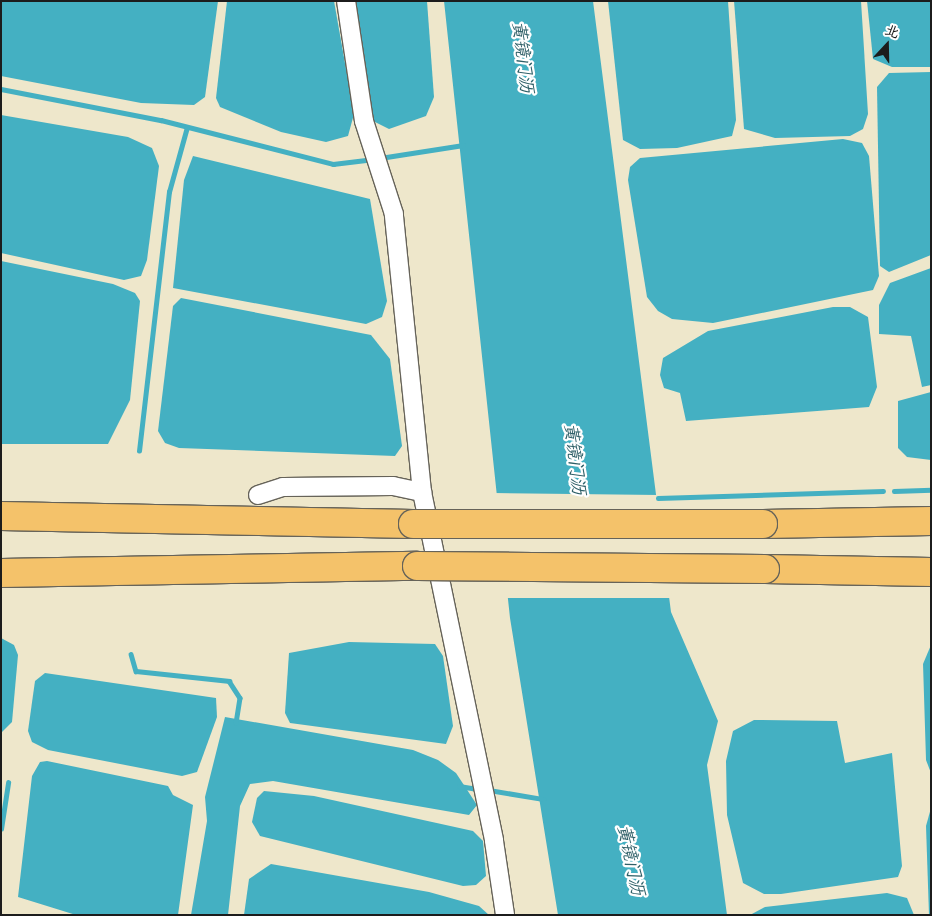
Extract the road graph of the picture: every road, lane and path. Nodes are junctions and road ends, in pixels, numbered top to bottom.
1 (346, 1) edge
2 (422, 492) junction
3 (258, 495) dead end
4 (1, 516) edge
5 (931, 521) edge
6 (1, 572) edge
7 (931, 572) edge
8 (505, 915) edge

1 - 2 street
2 - 3 street
2 - 8 street
4 - 5 highway, bridge
6 - 7 highway, bridge

